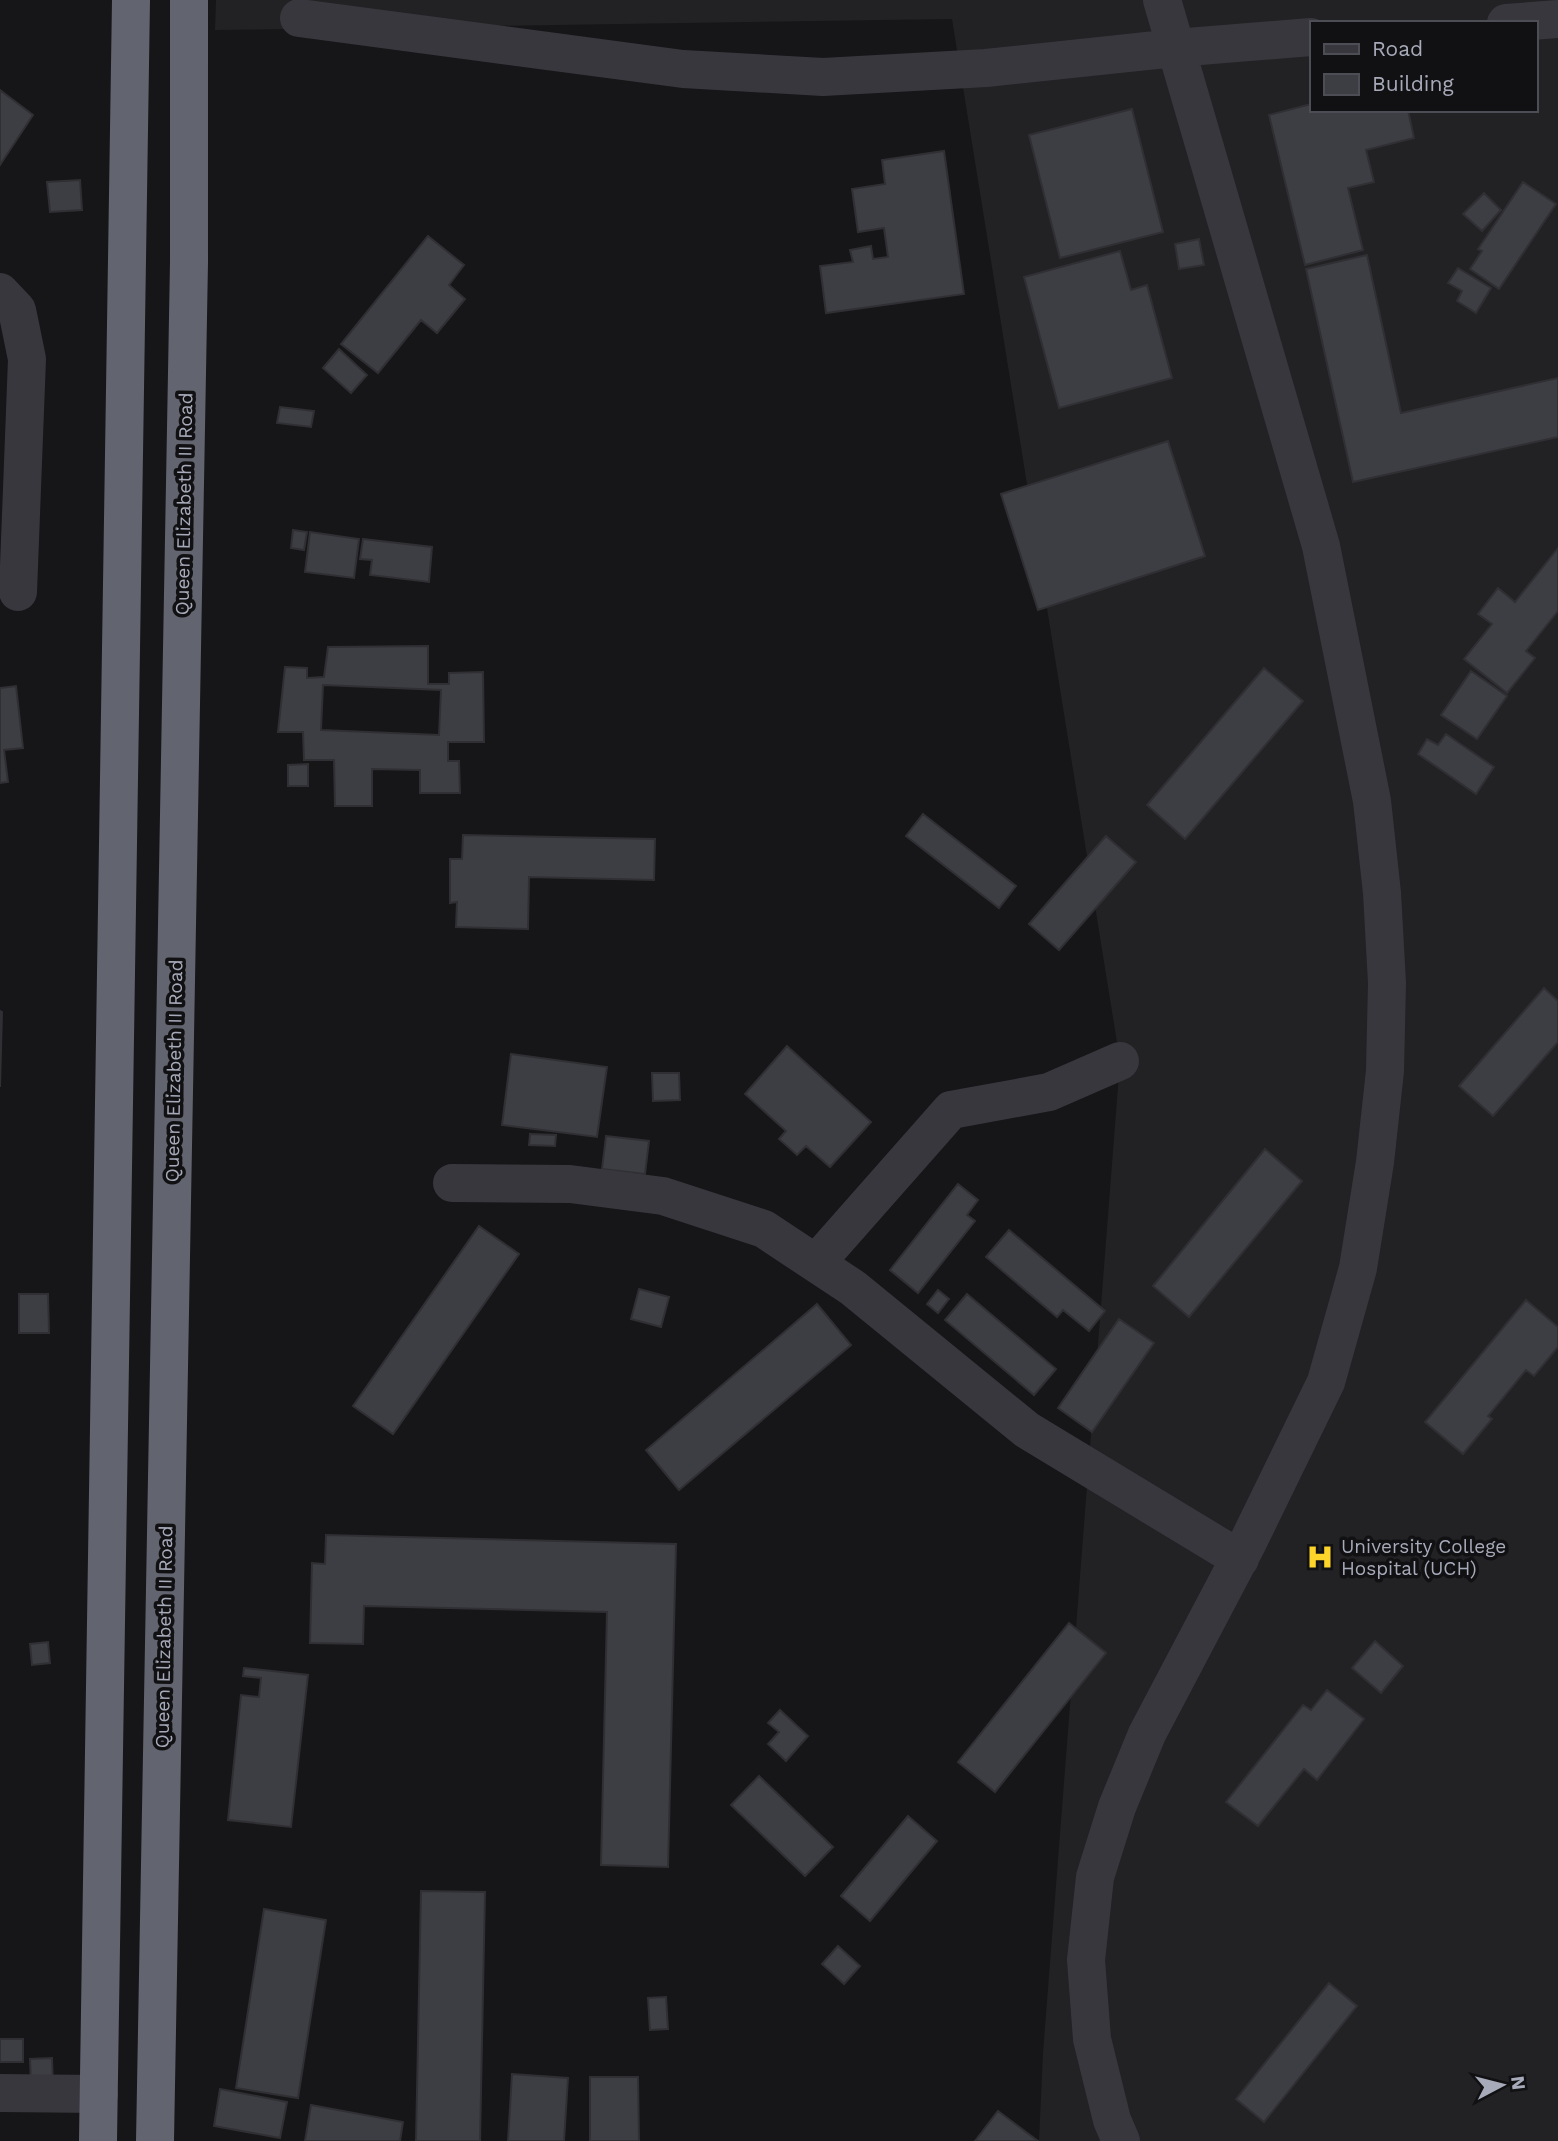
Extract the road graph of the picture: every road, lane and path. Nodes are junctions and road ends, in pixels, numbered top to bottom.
1 (131, 0) edge
2 (189, 0) edge
3 (1162, 0) edge
4 (1553, 13) edge
5 (299, 18) dead end
6 (1515, 21) edge
7 (1310, 37) edge
8 (1175, 48) junction
9 (127, 260) junction
10 (188, 261) junction
11 (0, 292) edge
12 (18, 592) dead end
13 (1120, 1060) dead end
14 (452, 1183) dead end
15 (816, 1263) junction
16 (1240, 1559) junction
17 (0, 2093) edge
18 (99, 2094) junction
19 (98, 2141) edge
20 (155, 2141) edge
21 (1121, 2141) edge

1 - 9 highway
2 - 10 highway, Queen Elizabeth II Road
3 - 8 street
4 - 6 street
5 - 8 street
7 - 8 street
8 - 16 street
9 - 10 highway
9 - 18 highway
10 - 20 highway, Queen Elizabeth II Road
11 - 12 street
13 - 15 street
14 - 15 street
15 - 16 street
16 - 21 street
17 - 18 street
18 - 19 highway

